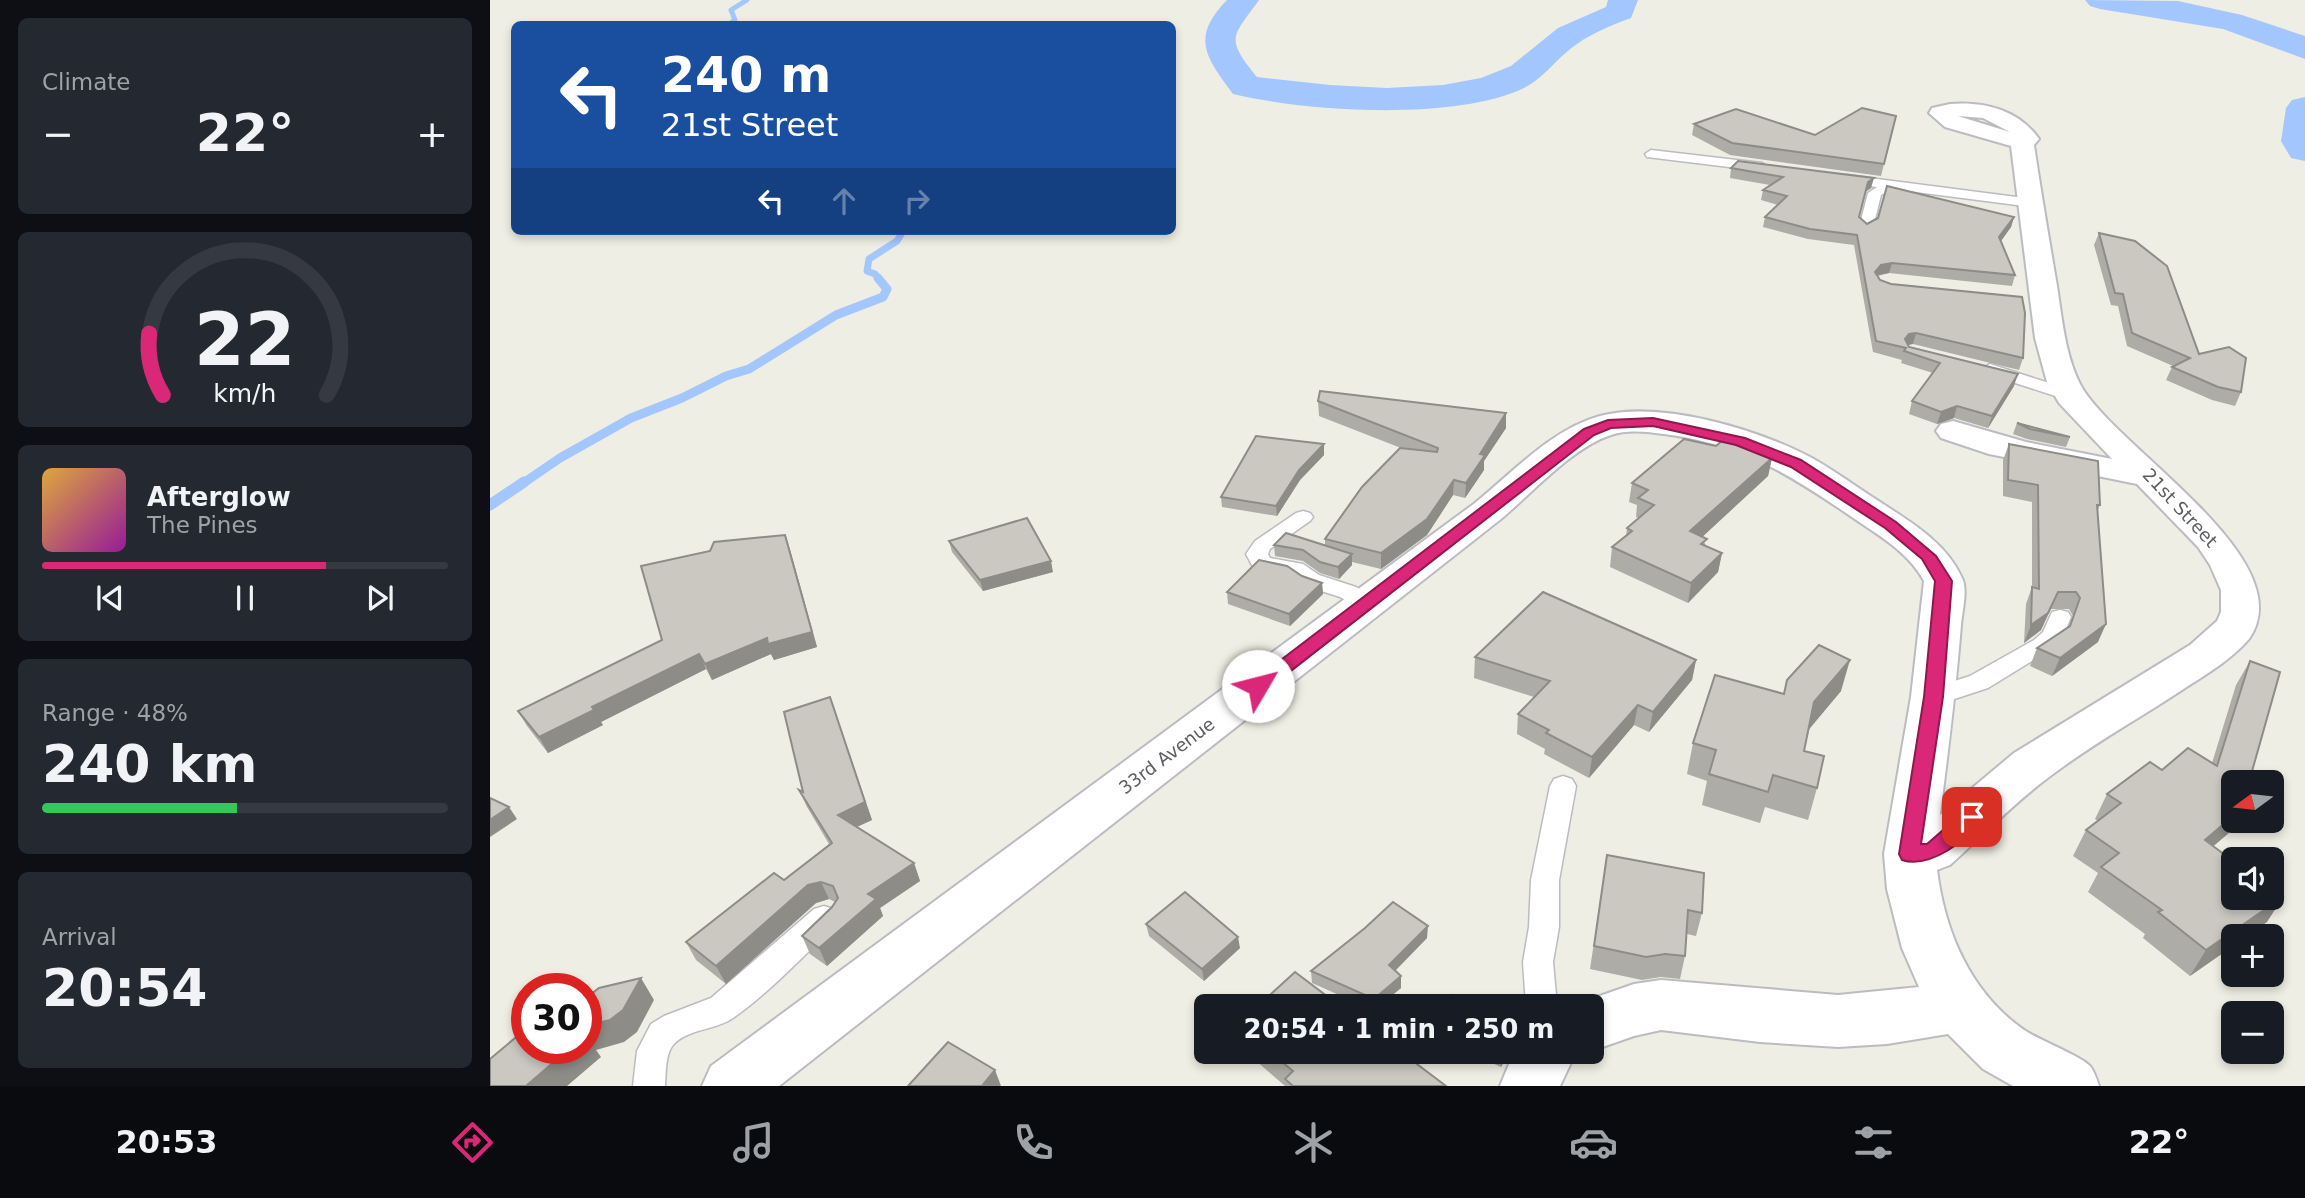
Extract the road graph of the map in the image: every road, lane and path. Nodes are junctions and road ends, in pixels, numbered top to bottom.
1 (2022, 142) dead end
2 (1651, 154) dead end
3 (1775, 169) edge
4 (1826, 176) edge
5 (1891, 186) junction
6 (2032, 203) junction
7 (1866, 228) edge
8 (1978, 367) edge
9 (2071, 396) junction
10 (1953, 431) dead end
11 (2150, 476) junction
12 (1303, 517) dead end
13 (1368, 603) junction
14 (2060, 617) dead end
15 (1933, 697) junction
16 (1563, 786) dead end
17 (1909, 854) junction
18 (828, 914) edge
19 (1543, 994) edge
20 (1961, 1006) junction
21 (1604, 1023) edge
22 (649, 1086) edge
23 (732, 1086) edge
24 (2069, 1086) edge

1 - 6 street, 21st Street
2 - 3 lane
4 - 5 lane
5 - 6 lane
5 - 7 lane
6 - 9 street, 21st Street
8 - 9 lane
9 - 11 street, 21st Street
10 - 11 street
11 - 17 street, 21st Street
12 - 13 lane
13 - 15 street, 33rd Avenue
13 - 23 street, 33rd Avenue
14 - 15 lane
15 - 17 street, 33rd Avenue
16 - 19 lane
17 - 20 street, 33rd Avenue
18 - 22 lane
20 - 21 street
20 - 24 street, 33rd Avenue

